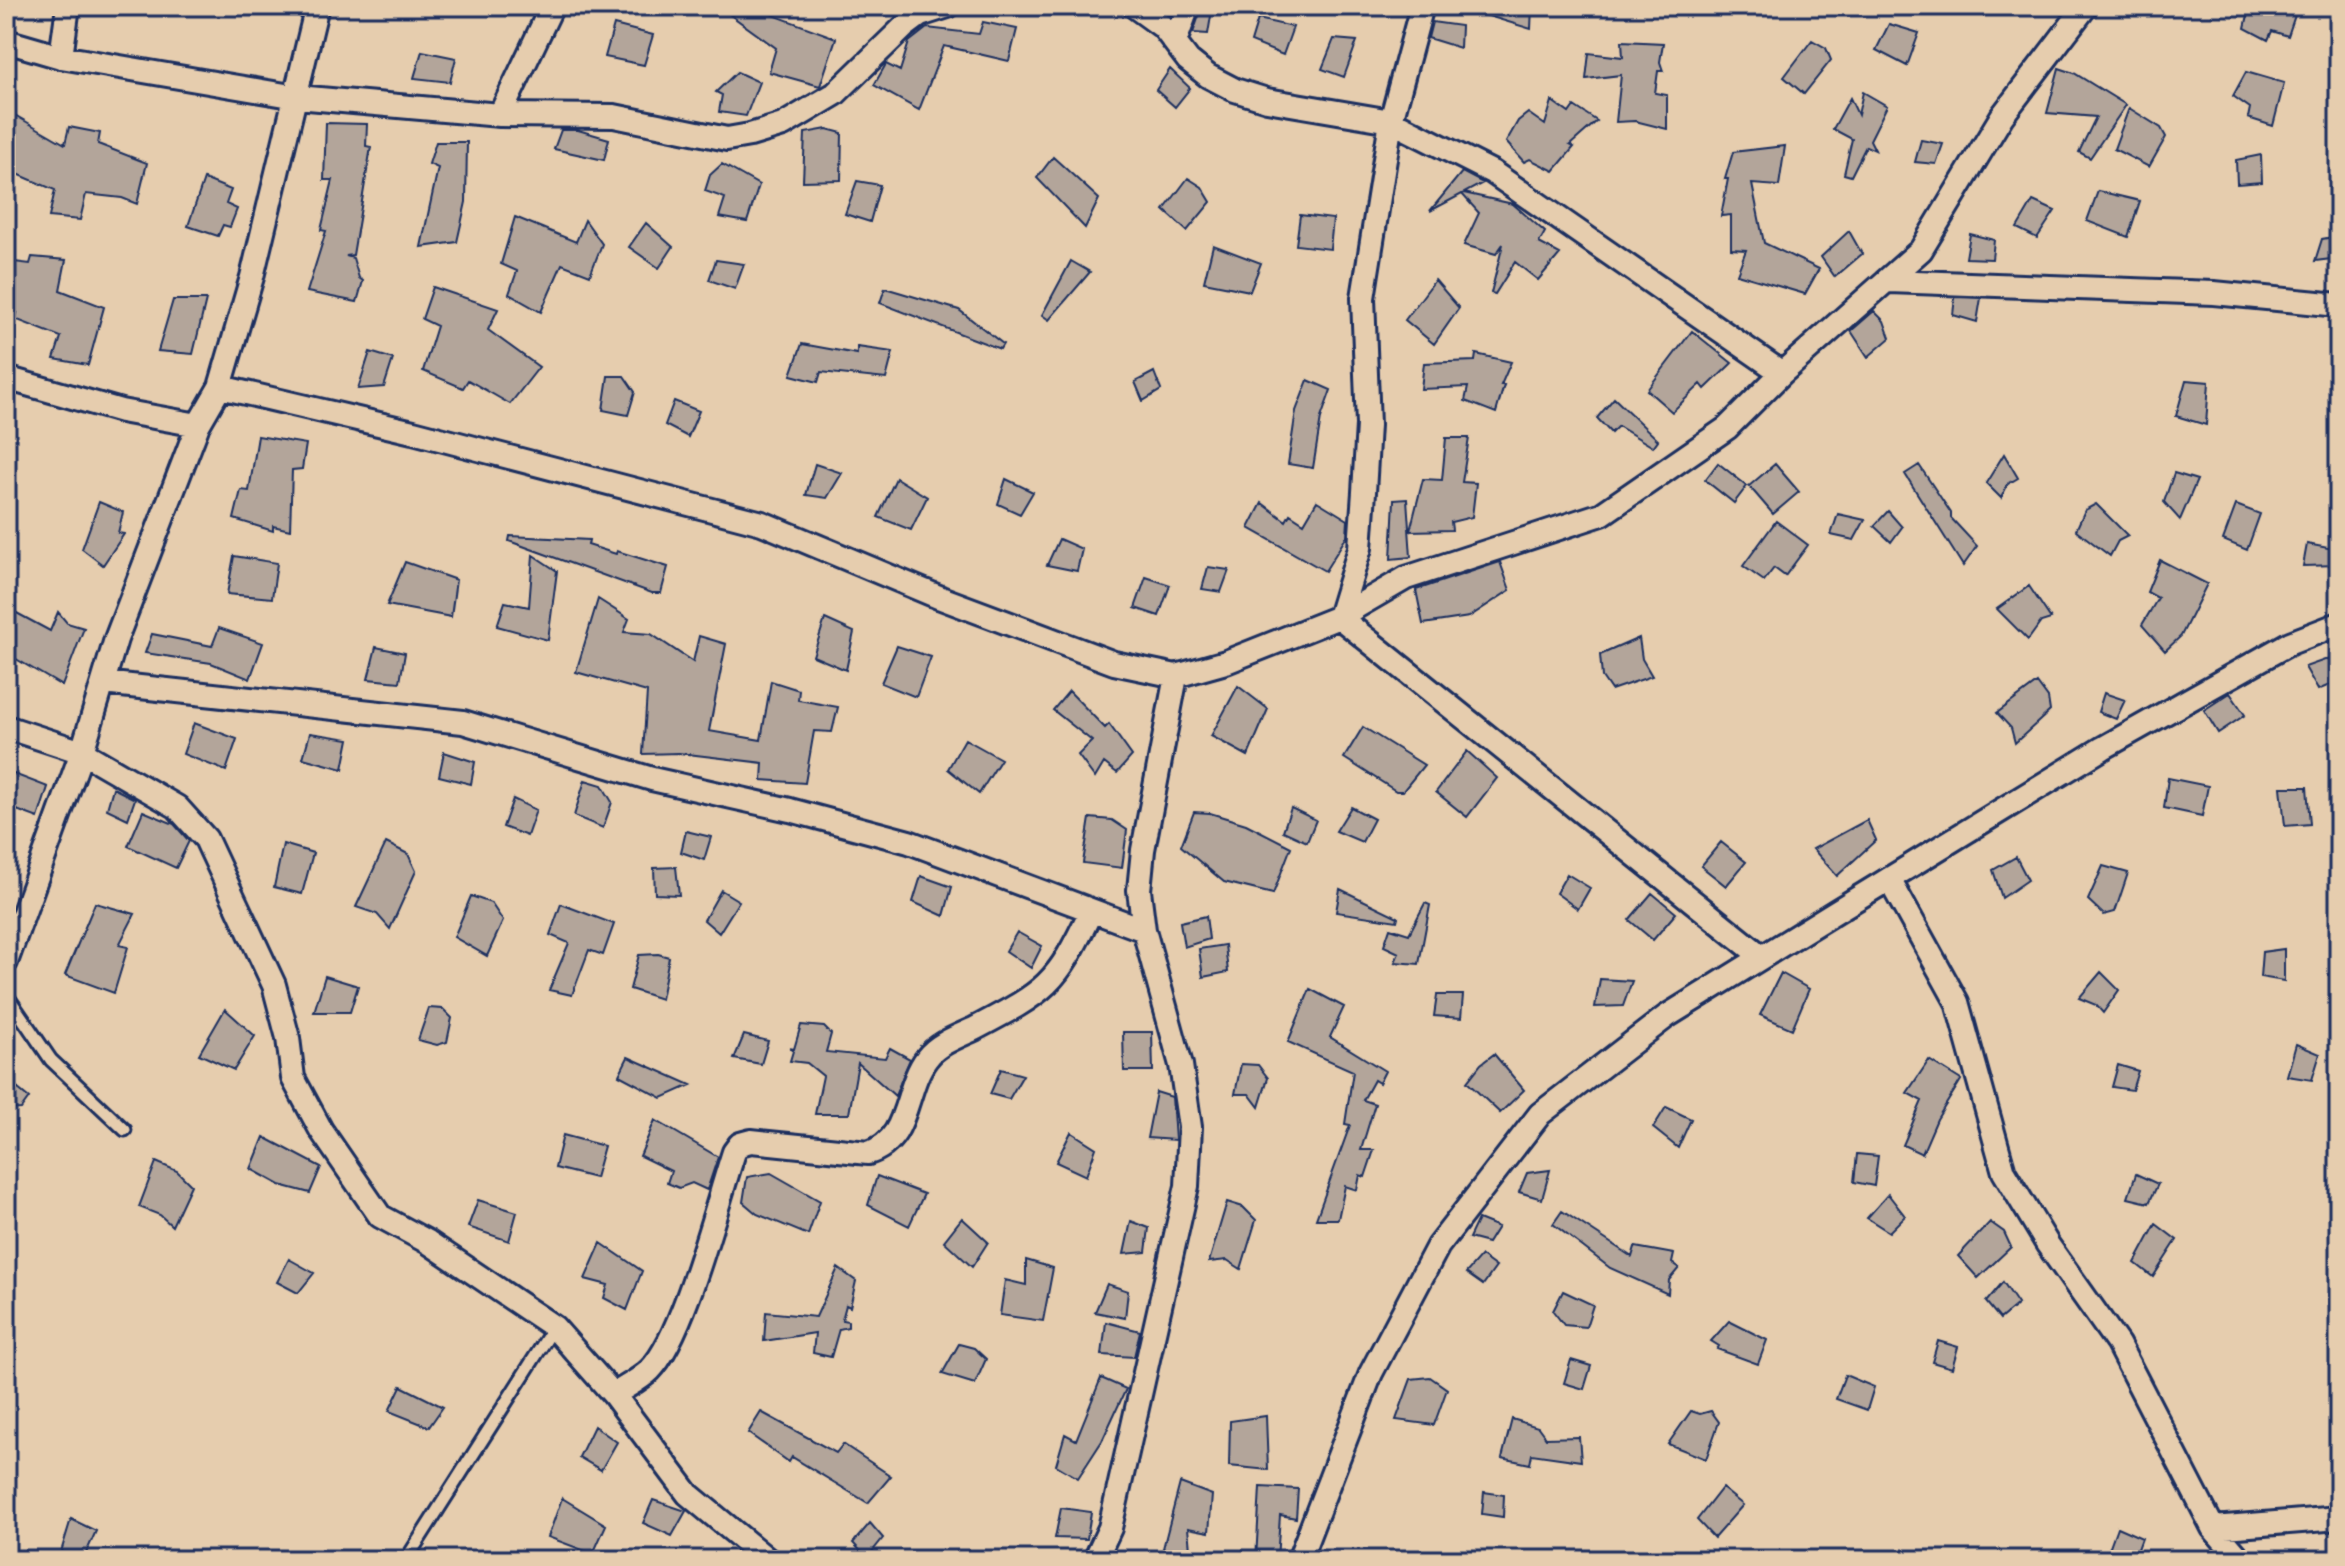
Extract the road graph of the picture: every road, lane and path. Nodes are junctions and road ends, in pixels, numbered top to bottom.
1 (68, 6) edge
2 (317, 6) edge
3 (552, 6) edge
4 (948, 6) edge
5 (1134, 6) edge
6 (1188, 6) edge
7 (1422, 6) edge
8 (2086, 6) edge
9 (6, 41) edge
10 (1175, 42) junction
11 (61, 57) junction
12 (297, 97) junction
13 (500, 115) junction
14 (1391, 121) junction
15 (1889, 281) junction
16 (2339, 305) edge
17 (1782, 373) junction
18 (6, 378) edge
19 (220, 387) junction
20 (198, 425) junction
21 (1339, 617) junction
22 (2339, 624) edge
23 (1176, 676) junction
24 (103, 683) junction
25 (6, 727) edge
26 (82, 752) junction
27 (1889, 879) junction
28 (1091, 911) junction
29 (1144, 930) junction
30 (1762, 957) junction
31 (6, 962) edge
32 (6, 994) edge
33 (125, 1130) dead end
34 (554, 1327) junction
35 (614, 1395) junction
36 (2339, 1518) edge
37 (2213, 1528) junction
38 (406, 1560) edge
39 (768, 1560) edge
40 (1095, 1560) edge
41 (1299, 1560) edge
42 (2241, 1560) edge

1 - 11 street
2 - 12 street
3 - 13 street
4 - 13 street
5 - 10 street
6 - 10 street
7 - 14 street
8 - 15 street
9 - 11 street
10 - 14 street
11 - 12 street
12 - 13 street
12 - 19 street
14 - 17 street
14 - 21 street
15 - 16 street
15 - 17 street
17 - 21 street
18 - 20 street
19 - 20 street
19 - 23 street
20 - 24 street
21 - 23 street
21 - 30 street
22 - 27 street
23 - 29 street
24 - 26 street
24 - 28 street
25 - 26 street
26 - 31 street
26 - 34 street
27 - 30 street
27 - 37 street
28 - 29 street
28 - 35 street
29 - 40 street
30 - 41 street
32 - 33 lane
34 - 35 street
34 - 38 lane
35 - 39 street
36 - 37 street
37 - 42 street

